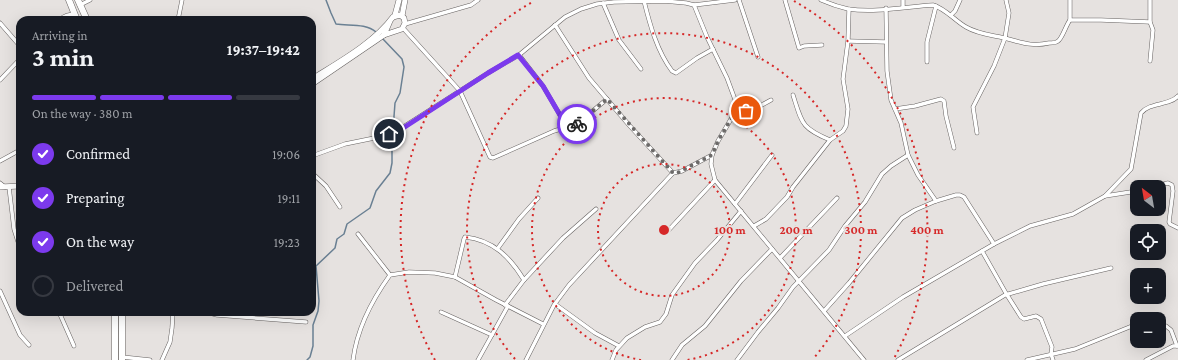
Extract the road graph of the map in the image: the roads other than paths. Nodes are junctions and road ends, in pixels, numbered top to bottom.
1 (69, 0) edge
2 (90, 0) edge
3 (182, 0) edge
4 (399, 0) edge
5 (405, 0) edge
6 (478, 0) edge
7 (735, 0) edge
8 (739, 0) edge
9 (785, 0) edge
10 (821, 0) edge
11 (903, 0) edge
12 (960, 0) edge
13 (1006, 0) edge
14 (1070, 0) edge
15 (1150, 0) edge
16 (644, 1) edge
17 (79, 2) edge
18 (706, 2) edge
19 (603, 3) junction
20 (694, 5) junction
21 (936, 6) junction
22 (886, 8) junction
23 (903, 8) junction
24 (849, 9) junction
25 (395, 15) junction
26 (951, 15) junction
27 (76, 16) edge
28 (85, 16) edge
29 (179, 16) edge
30 (402, 16) junction
31 (1070, 20) junction
32 (1150, 22) junction
33 (0, 23) edge
34 (555, 25) junction
35 (404, 26) junction
36 (381, 35) junction
37 (1005, 38) junction
38 (16, 41) edge
39 (848, 41) junction
40 (886, 42) junction
41 (822, 45) dead end
42 (713, 49) junction
43 (518, 55) junction
44 (758, 57) dead end
45 (1150, 61) dead end
46 (16, 62) edge
47 (927, 62) dead end
48 (641, 69) dead end
49 (316, 76) edge
50 (0, 80) edge
51 (316, 81) edge
52 (460, 91) junction
53 (793, 95) dead end
54 (1178, 96) edge
55 (607, 99) junction
56 (771, 100) dead end
57 (895, 109) junction
58 (734, 114) junction
59 (567, 127) junction
60 (977, 133) dead end
61 (830, 140) junction
62 (954, 148) dead end
63 (16, 152) edge
64 (316, 155) edge
65 (712, 155) junction
66 (772, 155) dead end
67 (908, 155) junction
68 (0, 161) edge
69 (673, 173) junction
70 (316, 177) edge
71 (715, 180) junction
72 (0, 182) edge
73 (1166, 183) edge
74 (16, 186) edge
75 (5, 187) edge
76 (1130, 192) edge
77 (1105, 196) junction
78 (538, 198) dead end
79 (837, 198) dead end
80 (936, 201) junction
81 (735, 204) junction
82 (340, 207) dead end
83 (596, 209) dead end
84 (741, 211) junction
85 (754, 226) junction
86 (1178, 228) edge
87 (666, 233) dead end
88 (358, 234) dead end
89 (16, 235) edge
90 (994, 244) junction
91 (498, 248) junction
92 (772, 249) junction
93 (982, 251) junction
94 (780, 258) junction
95 (1111, 268) dead end
96 (390, 275) junction
97 (455, 277) junction
98 (524, 280) junction
99 (798, 281) junction
100 (0, 291) edge
101 (1007, 295) junction
102 (555, 304) junction
103 (506, 305) junction
104 (824, 311) junction
105 (441, 312) dead end
106 (60, 316) edge
107 (114, 316) edge
108 (122, 316) edge
109 (173, 316) edge
110 (257, 316) edge
111 (306, 322) dead end
112 (543, 324) junction
113 (1166, 326) edge
114 (1130, 327) edge
115 (492, 335) junction
116 (845, 336) junction
117 (29, 345) dead end
118 (74, 346) dead end
119 (619, 346) junction
120 (1177, 346) edge
121 (1051, 354) junction
122 (122, 358) edge
123 (115, 360) edge
124 (150, 360) edge
125 (162, 360) edge
126 (353, 360) edge
127 (478, 360) edge
128 (526, 360) edge
129 (612, 360) edge
130 (672, 360) edge
131 (737, 360) edge
132 (864, 360) edge
133 (898, 360) edge
134 (1027, 360) edge
135 (1053, 360) edge
136 (1146, 360) edge

1 - 27 highway
2 - 17 street
3 - 29 street
4 - 25 street
5 - 30 street
6 - 35 street
7 - 18 street
8 - 44 street
9 - 41 street
10 - 24 street
11 - 23 street
12 - 26 street
13 - 37 street
14 - 31 street
15 - 32 street
16 - 19 street
16 - 20 street
16 - 42 street
17 - 28 highway
18 - 20 street
19 - 34 street
19 - 48 street
20 - 42 street
21 - 23 street
21 - 26 street
21 - 47 street
22 - 23 street
22 - 24 street
22 - 40 street
24 - 39 street
25 - 30 street
25 - 36 street
26 - 37 street
30 - 35 street
31 - 32 street
31 - 37 street
32 - 45 street
33 - 38 street
34 - 43 street
34 - 55 street
35 - 36 street
35 - 52 street
36 - 49 street
36 - 51 street
37 - 60 street
39 - 40 street
39 - 61 street
40 - 57 street
42 - 58 street
43 - 52 street
43 - 59 street
46 - 50 street
52 - 59 street
52 - 64 street
53 - 61 street
54 - 77 street
55 - 59 street
55 - 69 street
56 - 58 street
57 - 62 street
57 - 67 street
58 - 65 street
61 - 85 street
63 - 68 street
65 - 69 street
65 - 71 street
66 - 81 street
67 - 80 street
67 - 99 street
69 - 102 street
70 - 82 street
71 - 81 street
71 - 87 street
72 - 75 street
73 - 86 street
74 - 75 street
75 - 89 street
76 - 77 street
77 - 90 street
78 - 91 street
79 - 94 street
80 - 90 street
80 - 104 street
81 - 84 street
83 - 98 street
84 - 85 street
84 - 119 street
85 - 92 street
88 - 96 street
90 - 93 street
91 - 97 street
91 - 98 street
92 - 94 street
92 - 130 street
93 - 101 street
93 - 116 street
94 - 99 street
95 - 101 street
96 - 97 street
96 - 126 street
97 - 103 street
98 - 103 street
99 - 104 street
99 - 131 street
100 - 117 street
101 - 121 street
101 - 133 street
102 - 112 street
102 - 119 street
103 - 112 street
103 - 115 street
104 - 116 street
105 - 115 street
106 - 118 street
107 - 123 highway
108 - 122 highway
109 - 125 street
110 - 111 street
112 - 128 street
113 - 120 street
114 - 121 street
115 - 127 street
116 - 132 street
119 - 129 street
120 - 136 street
121 - 134 street
121 - 135 street
122 - 124 street

